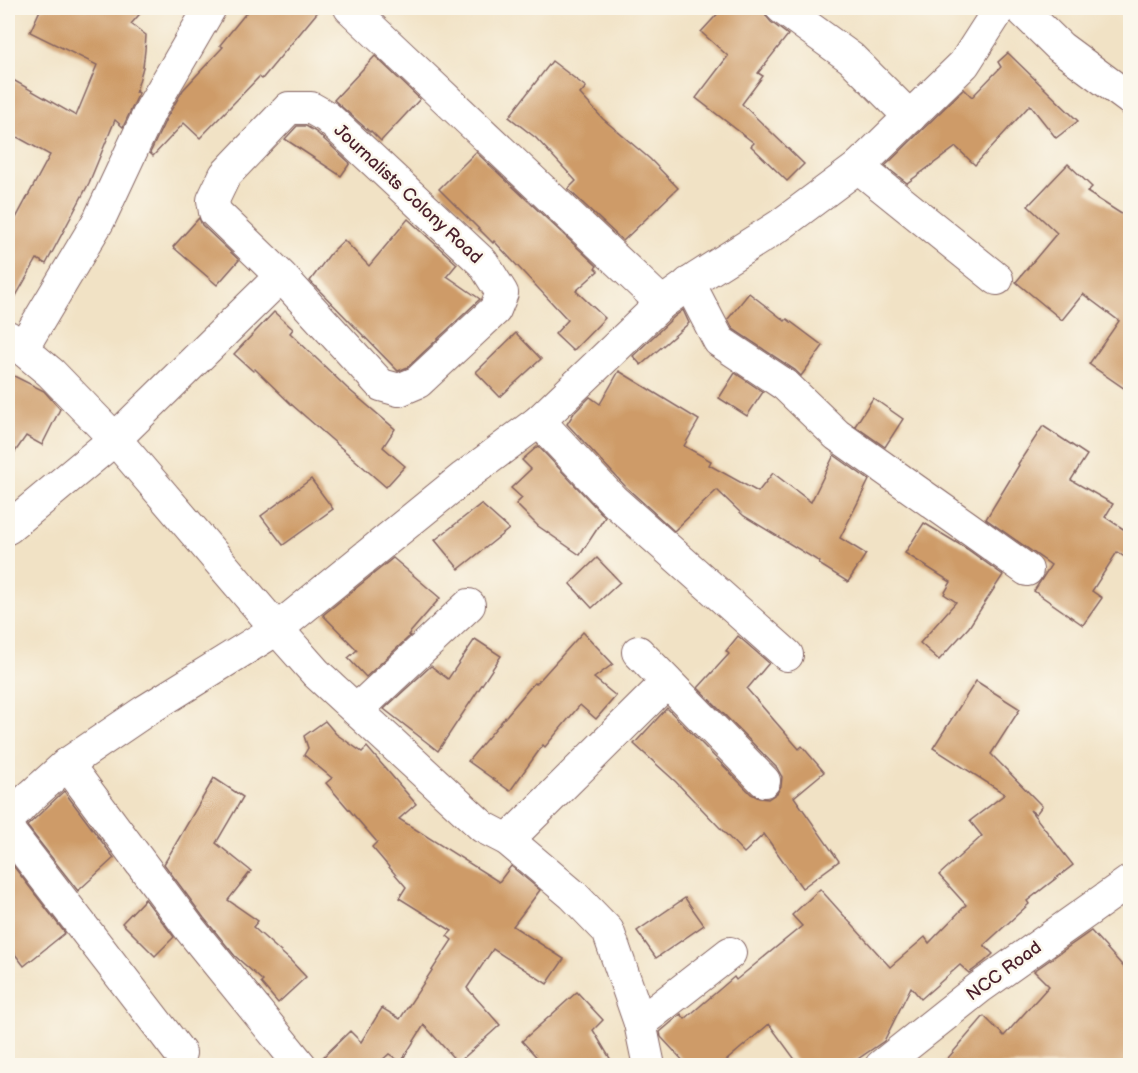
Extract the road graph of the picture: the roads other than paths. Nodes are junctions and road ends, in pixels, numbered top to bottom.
1 (210, 8) edge
2 (350, 8) edge
3 (782, 8) edge
4 (1000, 8) edge
5 (1020, 8) edge
6 (1131, 99) edge
7 (910, 117) junction
8 (858, 167) junction
9 (281, 276) junction
10 (997, 279) dead end
11 (690, 283) junction
12 (662, 303) junction
13 (15, 343) edge
14 (539, 421) junction
15 (115, 439) junction
16 (8, 528) edge
17 (1027, 570) dead end
18 (469, 605) dead end
19 (277, 629) junction
20 (638, 652) dead end
21 (787, 655) dead end
22 (667, 682) junction
23 (357, 711) junction
24 (67, 764) junction
25 (764, 781) dead end
26 (8, 824) edge
27 (508, 840) junction
28 (1131, 881) edge
29 (730, 953) dead end
30 (640, 1023) junction
31 (180, 1053) dead end
32 (896, 1061) edge
33 (301, 1065) edge
34 (649, 1065) edge

1 - 13 street
2 - 12 street
3 - 7 street
4 - 7 street
5 - 6 street
7 - 8 street
8 - 10 street
8 - 11 street
9 - 9 street, Journalists Colony Road
9 - 15 street
11 - 12 street
11 - 17 street
12 - 14 street
13 - 15 street
14 - 19 street
14 - 21 street
15 - 16 street
15 - 19 street
18 - 23 street
19 - 23 street
19 - 24 street
20 - 22 street
22 - 25 street
22 - 27 street
23 - 27 street
24 - 26 street
24 - 33 street
26 - 31 street
27 - 30 street
28 - 32 street, NCC Road
29 - 30 street
30 - 34 street

